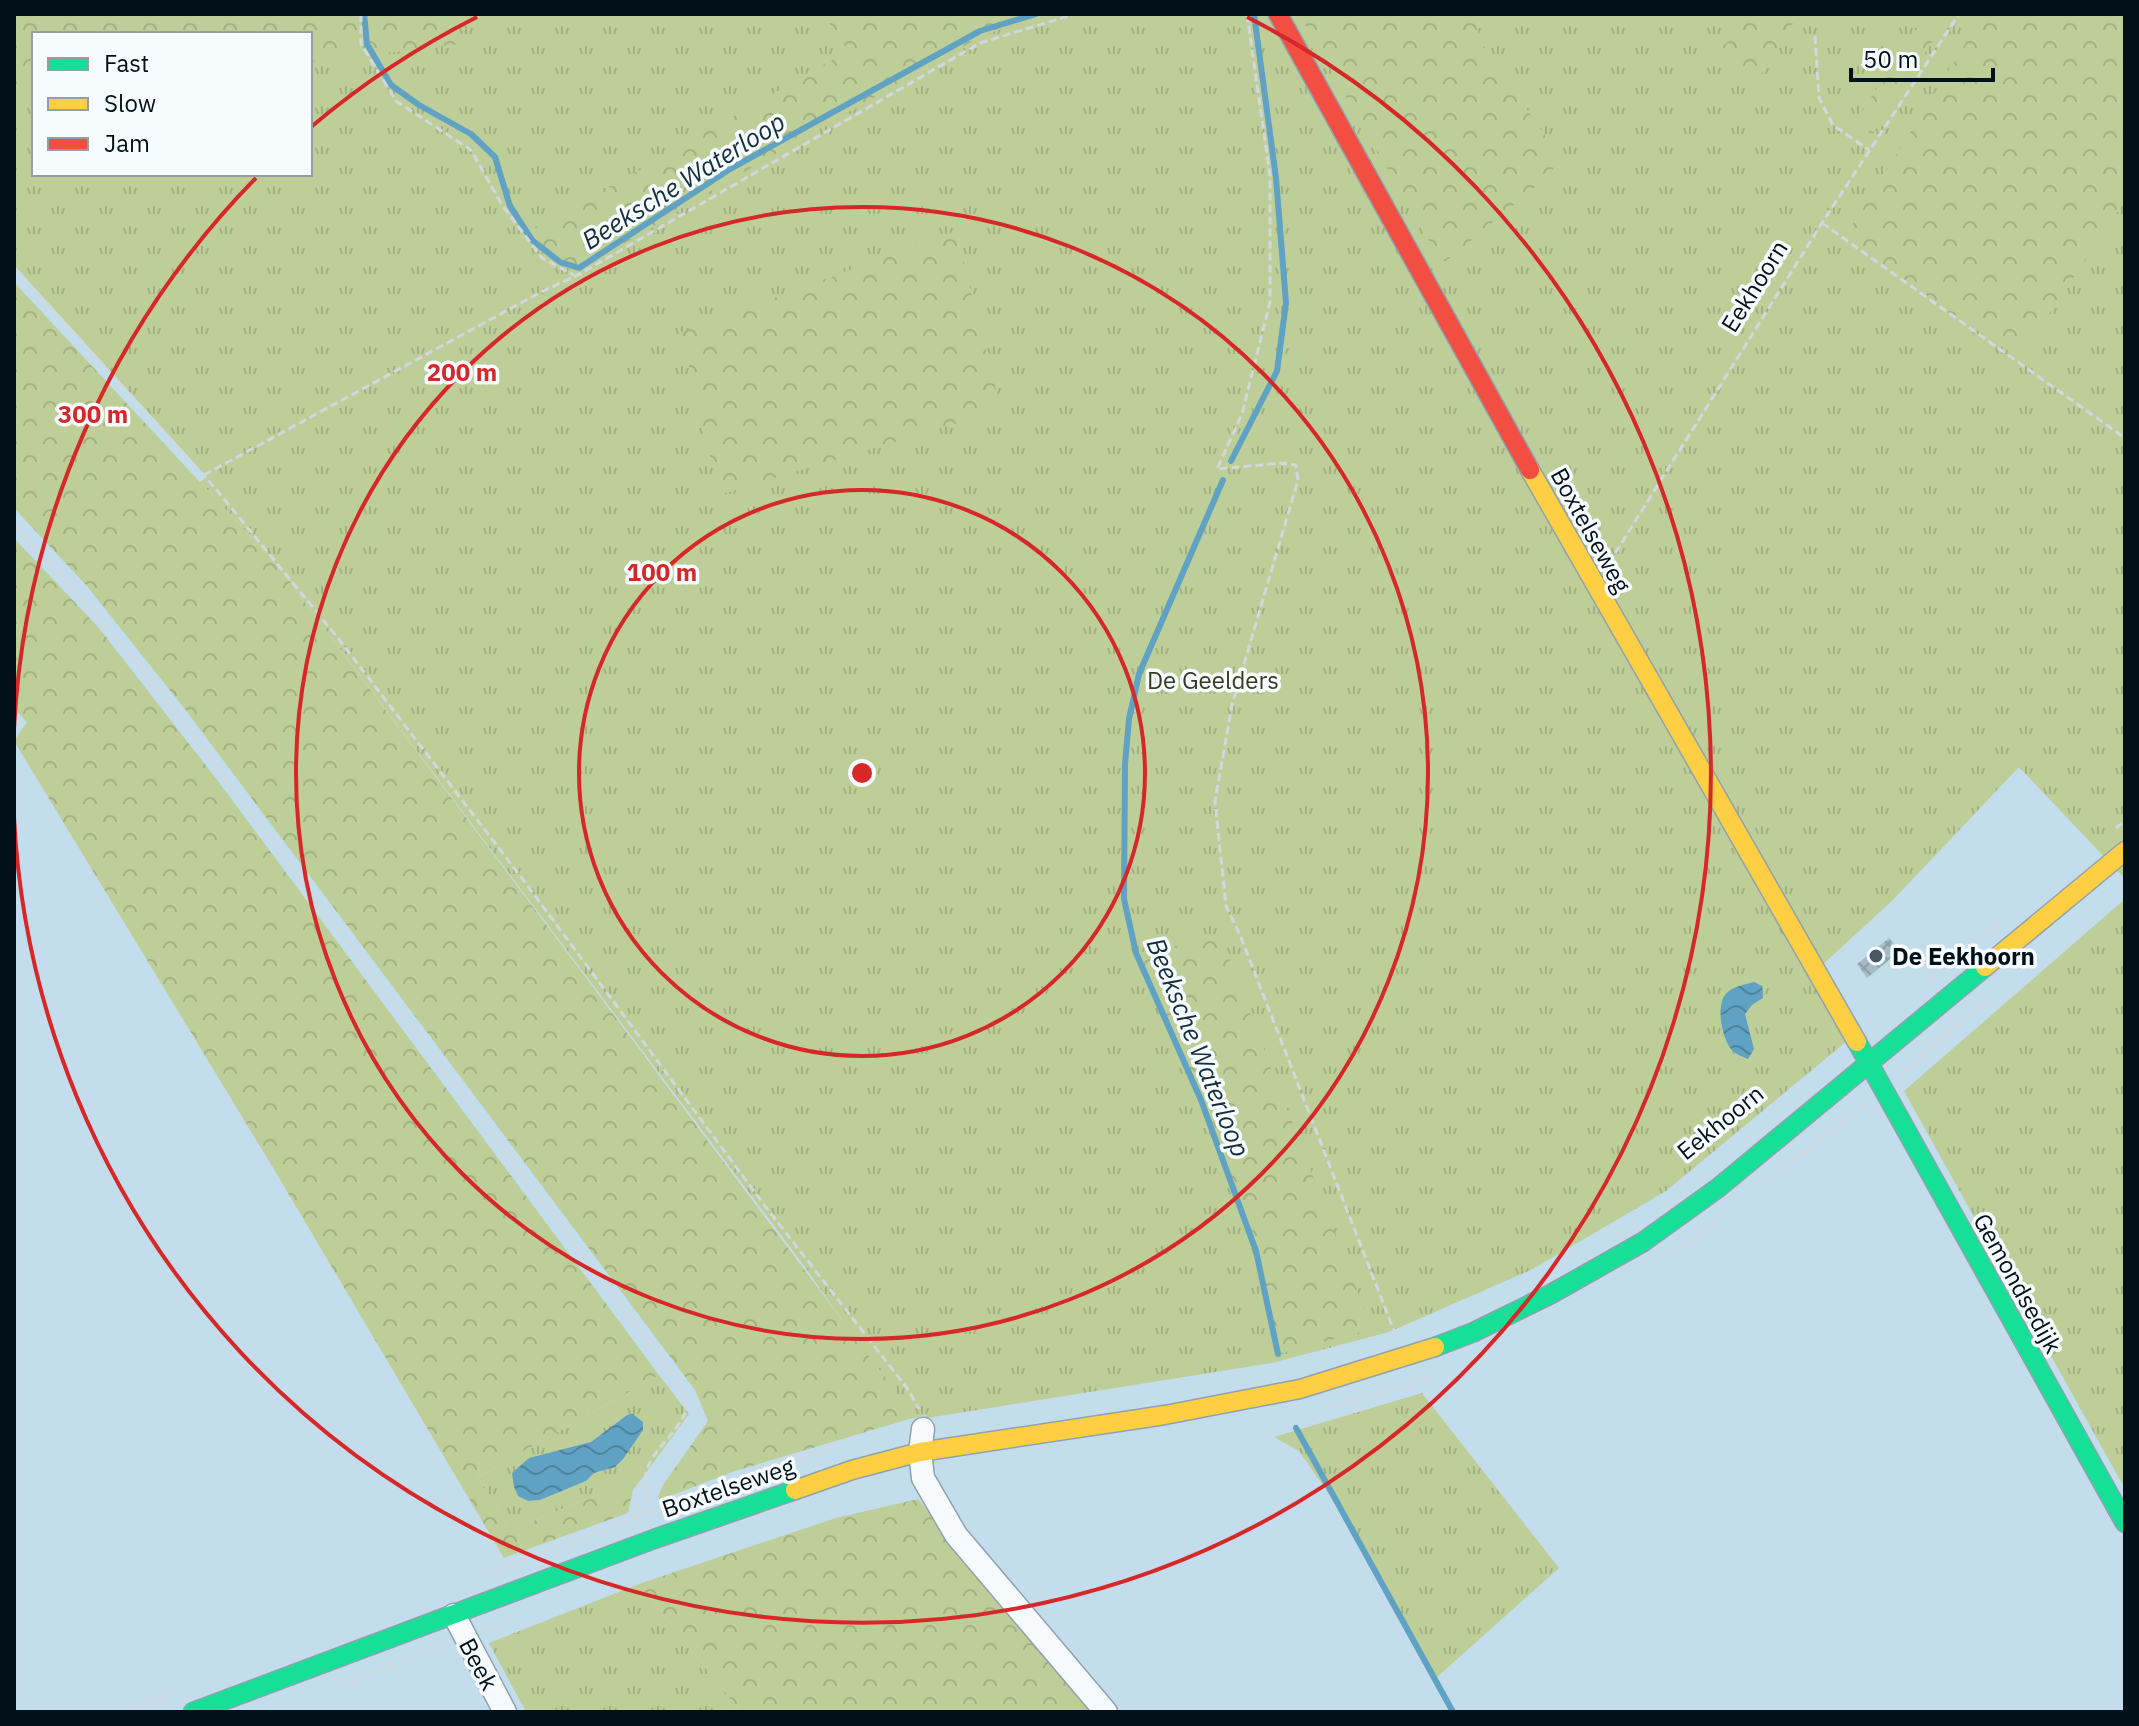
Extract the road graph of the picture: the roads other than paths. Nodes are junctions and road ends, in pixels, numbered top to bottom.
1 (1278, 14) edge
2 (2125, 851) edge
3 (1870, 1065) junction
4 (1300, 1389) joint
5 (923, 1429) road end
6 (920, 1452) junction
7 (2125, 1523) edge
8 (454, 1615) junction
9 (193, 1712) edge
10 (505, 1712) edge
11 (1106, 1712) edge

1 - 3 main road, Boxtelseweg
2 - 3 main road, Eekhoorn
3 - 4 main road, Eekhoorn
3 - 7 main road, Gemondsedijk
4 - 6 main road, Boxtelseweg
5 - 6 street
6 - 8 main road, Boxtelseweg
6 - 11 street
8 - 9 main road, Boxtelseweg
8 - 10 street, Beek

